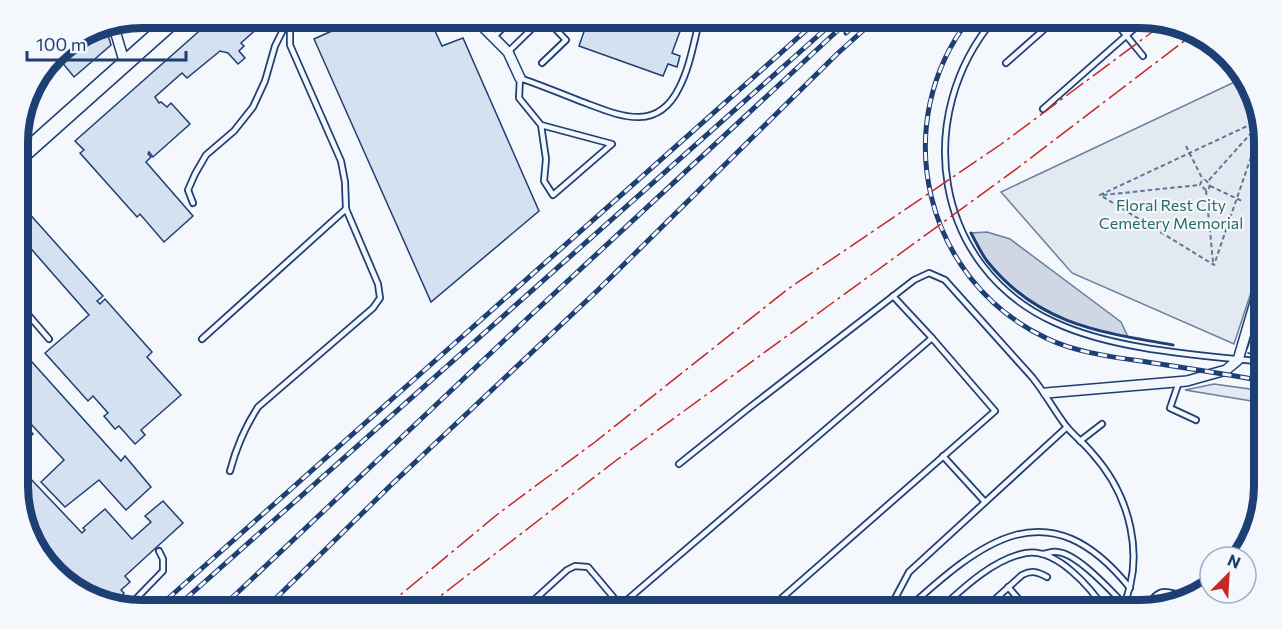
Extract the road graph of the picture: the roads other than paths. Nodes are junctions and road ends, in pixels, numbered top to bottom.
1 (697, 28) edge
2 (987, 28) edge
3 (1045, 28) edge
4 (1120, 28) edge
5 (1135, 28) edge
6 (164, 29) edge
7 (284, 29) edge
8 (289, 29) edge
9 (484, 29) edge
10 (502, 29) edge
11 (533, 29) edge
12 (555, 29) edge
13 (116, 32) edge
14 (1127, 36) junction
15 (493, 38) junction
16 (508, 52) junction
17 (1143, 56) dead end
18 (542, 63) dead end
19 (1006, 63) dead end
20 (125, 64) junction
21 (520, 78) junction
22 (1043, 109) dead end
23 (541, 125) junction
24 (29, 150) edge
25 (193, 203) dead end
26 (346, 209) junction
27 (893, 296) junction
28 (1254, 304) edge
29 (28, 315) edge
30 (932, 338) junction
31 (49, 339) dead end
32 (202, 339) dead end
33 (1238, 360) junction
34 (1254, 361) edge
35 (1179, 382) junction
36 (1046, 393) junction
37 (1196, 420) dead end
38 (1102, 424) dead end
39 (1067, 427) junction
40 (1080, 441) junction
41 (943, 456) junction
42 (679, 464) dead end
43 (230, 471) dead end
44 (985, 502) junction
45 (159, 551) dead end
46 (1042, 554) junction
47 (1047, 577) dead end
48 (1008, 587) junction
49 (1130, 588) junction
50 (1176, 594) edge
51 (1151, 599) edge
52 (136, 600) edge
53 (534, 600) edge
54 (615, 600) edge
55 (627, 600) edge
56 (779, 600) edge
57 (894, 600) edge
58 (917, 600) edge
59 (952, 600) edge
60 (994, 600) edge
61 (1019, 600) edge
62 (1097, 600) edge
63 (1120, 600) edge
64 (1126, 600) edge

1 - 21 lane
2 - 33 lane
3 - 19 lane
4 - 14 lane
5 - 14 lane
6 - 20 main road
7 - 25 lane
8 - 26 lane
9 - 15 street
10 - 15 lane
11 - 16 lane
12 - 18 lane
13 - 20 street
14 - 17 lane
14 - 22 lane
15 - 16 street
16 - 21 street
20 - 24 main road
21 - 23 lane
23 - 23 lane
26 - 32 lane
26 - 43 lane
27 - 30 lane
27 - 36 lane
27 - 42 lane
28 - 33 street
29 - 31 lane
30 - 41 lane
30 - 55 lane
33 - 34 lane
33 - 35 street
35 - 36 street
35 - 37 lane
36 - 39 lane
38 - 40 lane
39 - 40 lane
39 - 44 lane
40 - 49 lane
41 - 44 lane
41 - 56 lane
44 - 57 lane
45 - 52 lane
46 - 59 lane
46 - 62 lane
46 - 63 lane
47 - 48 lane
48 - 60 lane
48 - 61 lane
49 - 58 lane
49 - 64 lane
50 - 51 lane
53 - 54 lane

